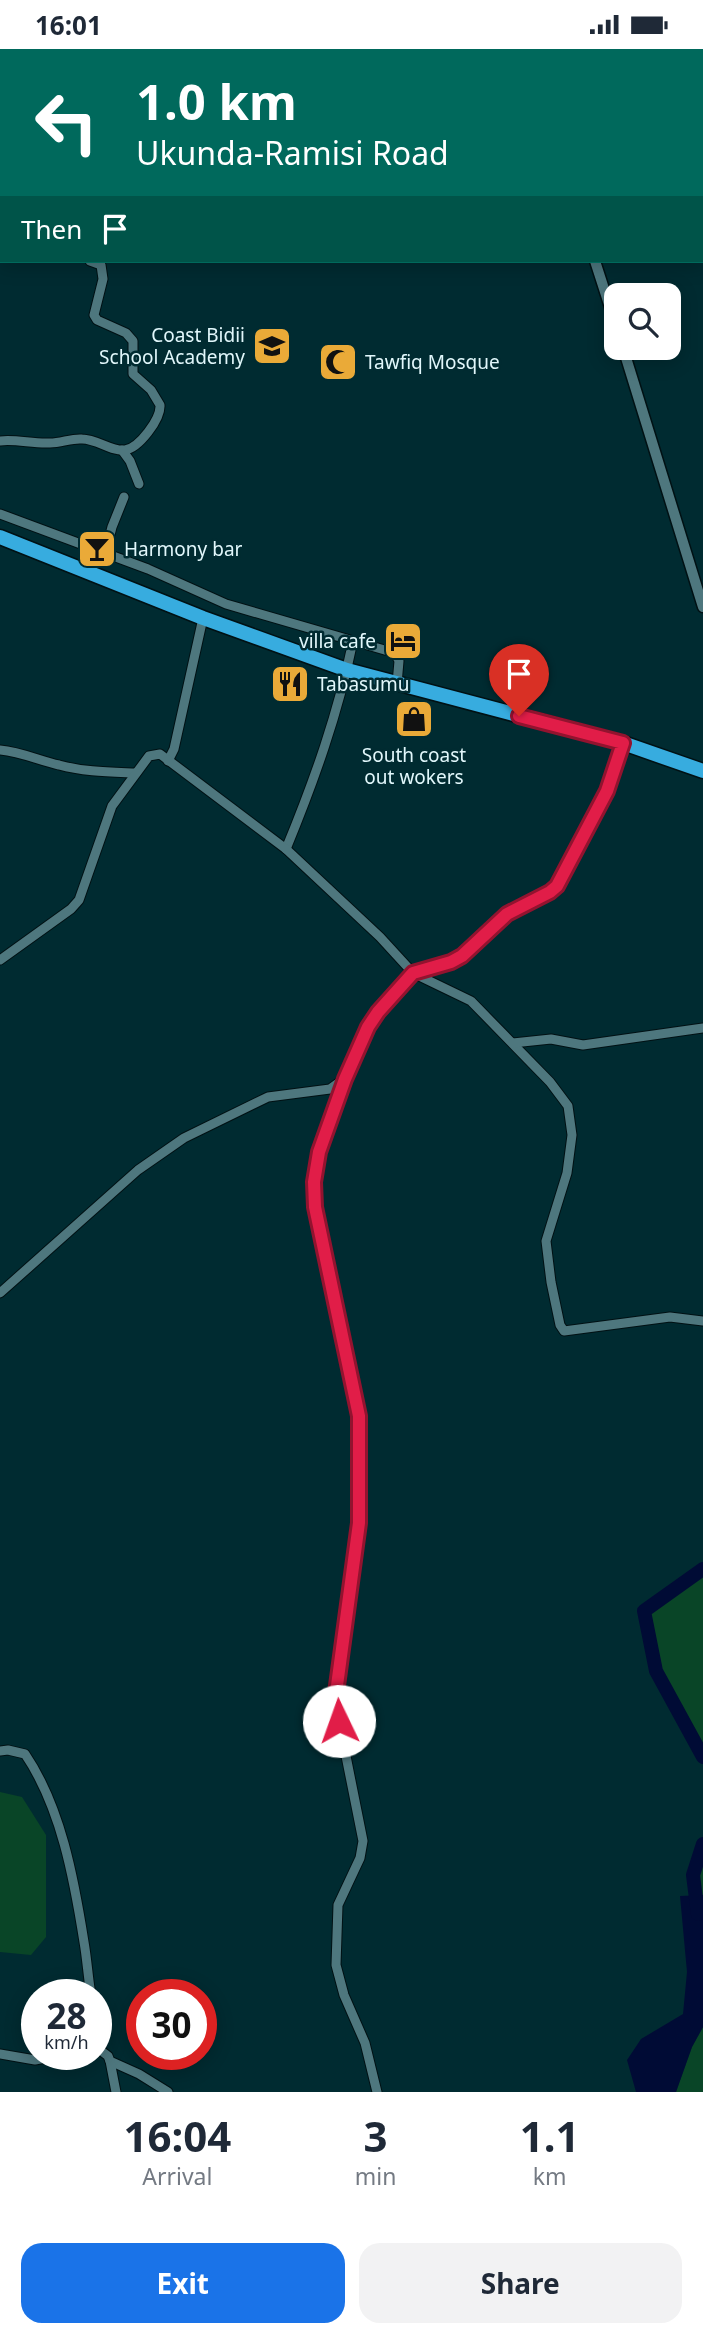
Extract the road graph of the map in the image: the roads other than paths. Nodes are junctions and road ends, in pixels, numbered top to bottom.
1 (96, 263) edge
2 (596, 263) edge
3 (604, 289) edge
4 (627, 360) edge
5 (0, 441) edge
6 (122, 450) junction
7 (139, 484) dead end
8 (124, 498) dead end
9 (0, 514) edge
10 (19, 522) junction
11 (5, 539) edge
12 (105, 554) junction
13 (703, 607) edge
14 (203, 618) junction
15 (353, 642) junction
16 (347, 670) junction
17 (397, 684) junction
18 (623, 743) junction
19 (0, 750) edge
20 (168, 761) junction
21 (703, 771) edge
22 (136, 773) junction
23 (286, 849) junction
24 (0, 960) edge
25 (413, 973) junction
26 (703, 1028) edge
27 (513, 1043) junction
28 (345, 1079) junction
29 (0, 1293) edge
30 (703, 1321) edge
31 (0, 1751) edge
32 (89, 1979) edge
33 (0, 2053) edge
34 (21, 2057) edge
35 (112, 2062) edge
36 (112, 2070) edge
37 (116, 2092) edge
38 (168, 2092) edge
39 (377, 2092) edge

1 - 6 street
2 - 3 street
4 - 13 street
5 - 6 street
6 - 7 street
8 - 12 street
9 - 10 street
10 - 11 street
10 - 12 street
11 - 14 highway
12 - 15 street
14 - 16 highway
14 - 20 street
15 - 16 street
15 - 17 street
16 - 17 highway
16 - 23 street
17 - 18 highway
18 - 21 highway
18 - 25 street
19 - 22 street
20 - 22 street
20 - 23 street
22 - 24 street
23 - 25 street
25 - 27 street
25 - 28 street
26 - 27 street
27 - 30 street
28 - 29 street
28 - 39 street
31 - 32 street
33 - 34 street
35 - 38 street
36 - 37 street

